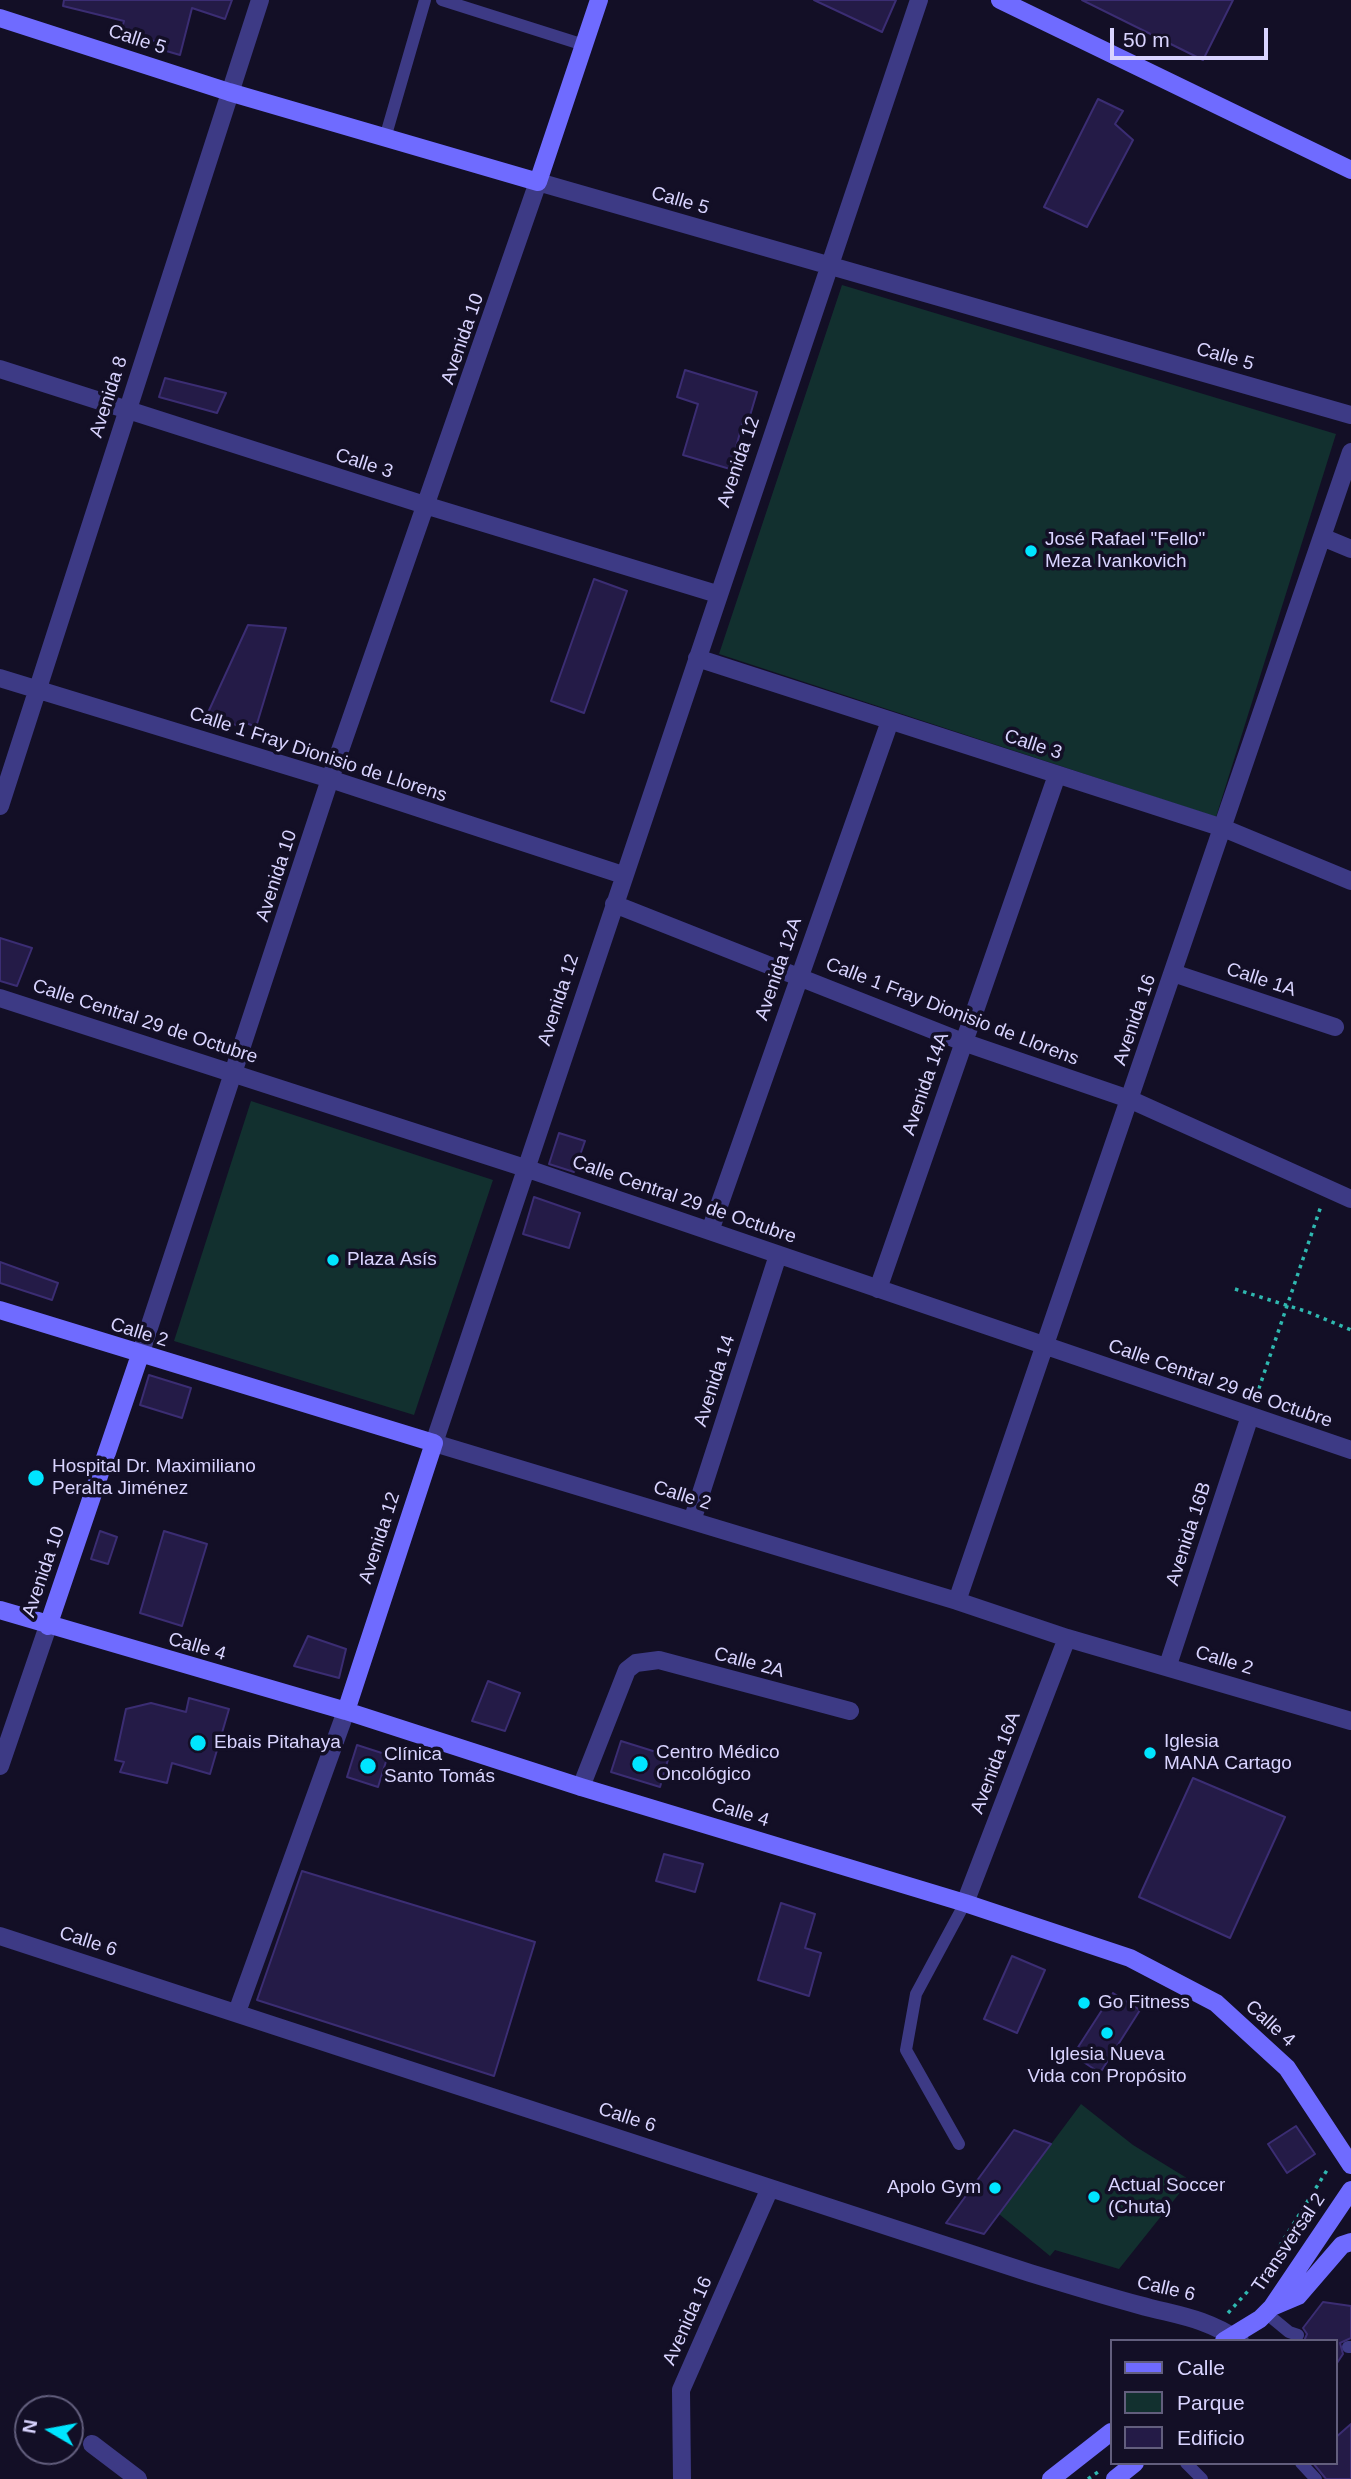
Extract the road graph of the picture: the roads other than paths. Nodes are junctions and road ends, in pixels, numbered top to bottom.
1 (260, 0) edge
2 (425, 0) edge
3 (442, 0) edge
4 (600, 0) edge
5 (919, 0) edge
6 (1000, 0) edge
7 (1023, 4) edge
8 (0, 18) edge
9 (584, 45) junction
10 (229, 92) junction
11 (384, 138) junction
12 (1351, 170) edge
13 (538, 182) junction
14 (827, 265) junction
15 (0, 369) edge
16 (127, 410) junction
17 (1351, 415) edge
18 (1351, 452) edge
19 (428, 506) junction
20 (1322, 537) junction
21 (1351, 550) edge
22 (717, 594) junction
23 (697, 658) junction
24 (0, 678) edge
25 (37, 688) junction
26 (890, 721) junction
27 (1058, 775) junction
28 (330, 779) junction
29 (0, 806) edge
30 (1223, 828) junction
31 (623, 875) junction
32 (1351, 881) edge
33 (614, 904) junction
34 (1173, 974) junction
35 (799, 976) junction
36 (0, 998) edge
37 (1335, 1027) dead end
38 (963, 1042) junction
39 (236, 1074) junction
40 (1129, 1099) junction
41 (525, 1168) junction
42 (1351, 1199) edge
43 (710, 1231) junction
44 (778, 1255) junction
45 (878, 1289) junction
46 (0, 1310) edge
47 (1045, 1346) junction
48 (140, 1356) junction
49 (1250, 1416) junction
50 (433, 1443) junction
51 (1351, 1450) edge
52 (692, 1521) junction
53 (957, 1601) junction
54 (0, 1610) edge
55 (48, 1626) junction
56 (1067, 1638) junction
57 (1168, 1665) junction
58 (346, 1711) junction
59 (850, 1712) dead end
60 (1351, 1721) edge
61 (0, 1766) edge
62 (581, 1787) junction
63 (965, 1903) junction
64 (0, 1936) edge
65 (237, 2012) junction
66 (958, 2144) dead end
67 (1351, 2165) edge
68 (770, 2188) junction
69 (1351, 2190) edge
70 (1351, 2242) edge
71 (1266, 2313) junction
72 (1298, 2335) dead end
73 (1228, 2336) edge
74 (1252, 2339) edge
75 (1110, 2433) edge
76 (92, 2444) dead end
77 (1132, 2465) edge
78 (1188, 2465) edge
79 (1303, 2465) edge
80 (138, 2479) edge
81 (682, 2479) edge
82 (1051, 2479) edge
83 (1115, 2479) edge
84 (1202, 2479) edge
85 (1316, 2479) edge

1 - 10 street, Avenida 8
2 - 11 lane
3 - 9 lane
4 - 9 street, Avenida 10
5 - 14 street, Avenida 12
6 - 7 street
7 - 12 street
8 - 10 street, Calle 5
9 - 13 street, Avenida 10
10 - 11 street, Calle 5
10 - 16 street, Avenida 8
11 - 13 street, Calle 5
13 - 14 street, Calle 5
13 - 19 street, Avenida 10
14 - 17 street, Calle 5
14 - 22 street, Avenida 12
15 - 16 street, Calle 3
16 - 19 street, Calle 3
16 - 25 street, Avenida 8
18 - 20 street, Avenida 16
19 - 22 street, Calle 3
19 - 28 street, Avenida 10
20 - 21 street
20 - 30 street, Avenida 16
22 - 23 street, Avenida 12
23 - 26 street, Calle 3
23 - 31 street, Avenida 12
24 - 25 street, Calle 1 Fray Dionisio de Llorens
25 - 28 street, Calle 1 Fray Dionisio de Llorens
25 - 29 street, Avenida 8
26 - 27 street, Calle 3
26 - 35 street, Avenida 12A
27 - 30 street, Calle 3
27 - 38 street, Avenida 14A
28 - 31 street, Calle 1 Fray Dionisio de Llorens
28 - 39 street, Avenida 10
30 - 32 street, Calle 3
30 - 34 street, Avenida 16
31 - 33 street, Avenida 12
33 - 35 street, Calle 1 Fray Dionisio de Llorens
33 - 41 street, Avenida 12
34 - 37 street, Calle 1A
34 - 40 street, Avenida 16
35 - 38 street, Calle 1 Fray Dionisio de Llorens
35 - 43 street, Avenida 12A
36 - 39 street, Calle Central 29 de Octubre
38 - 40 street, Calle 1 Fray Dionisio de Llorens
38 - 45 street, Avenida 14A
39 - 41 street, Calle Central 29 de Octubre
39 - 48 street, Avenida 10
40 - 42 street, Calle 1 Fray Dionisio de Llorens
40 - 47 street, Avenida 16
41 - 43 street, Calle Central 29 de Octubre
41 - 50 street, Avenida 12
43 - 44 street, Calle Central 29 de Octubre
44 - 45 street, Calle Central 29 de Octubre
44 - 52 street, Avenida 14
45 - 47 street, Calle Central 29 de Octubre
46 - 48 street, Calle 2
47 - 49 street, Calle Central 29 de Octubre
47 - 53 street, Avenida 16
48 - 50 street, Calle 2
48 - 55 street, Avenida 10
49 - 51 street, Calle Central 29 de Octubre
49 - 57 street, Avenida 16B
50 - 52 street, Calle 2
50 - 58 street, Avenida 12
52 - 53 street, Calle 2
53 - 56 street, Calle 2
54 - 55 street, Calle 4
55 - 58 street, Calle 4
55 - 61 street, Avenida 10
56 - 57 street, Calle 2
56 - 63 street, Avenida 16A
57 - 60 street, Calle 2
58 - 62 street, Calle 4
58 - 65 street, Avenida 12
59 - 62 street, Calle 2A
62 - 63 street, Calle 4
63 - 66 lane
63 - 67 street, Calle 4
64 - 65 street, Calle 6
65 - 68 street, Calle 6
68 - 73 street, Calle 6
68 - 81 street, Avenida 16
69 - 71 street, Transversal 2
70 - 71 street
71 - 72 lane
71 - 73 street
71 - 74 street, Transversal 2
75 - 82 street
76 - 80 street
77 - 83 street
78 - 84 lane
79 - 85 lane

